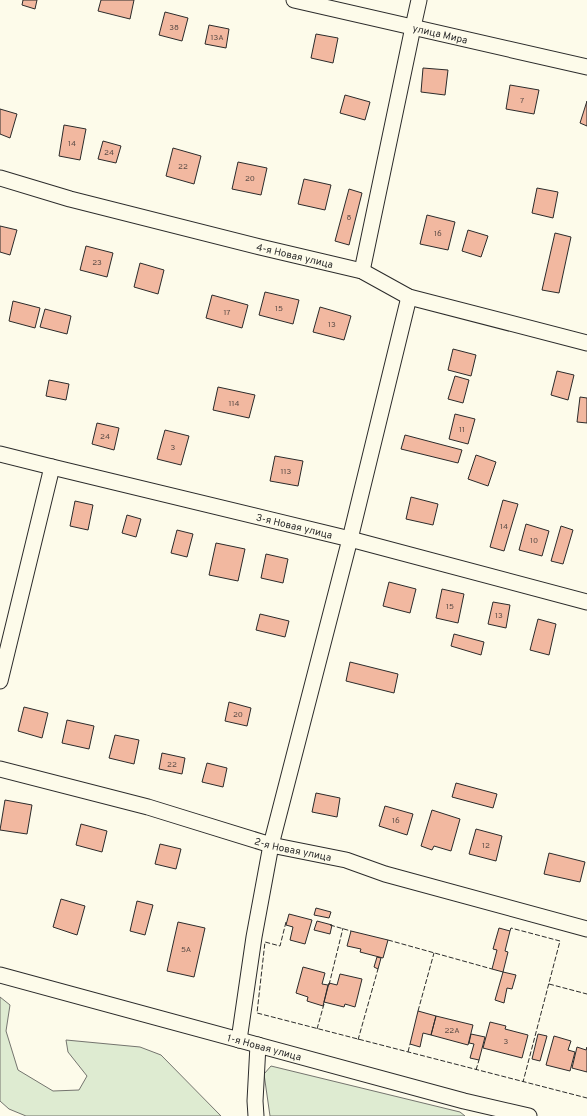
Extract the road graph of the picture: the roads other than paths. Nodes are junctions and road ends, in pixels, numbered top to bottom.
1 (294, 0) edge
2 (420, 0) edge
3 (413, 27) junction
4 (587, 67) edge
5 (0, 178) edge
6 (362, 271) junction
7 (409, 297) junction
8 (587, 342) edge
9 (0, 454) edge
10 (52, 467) junction
11 (350, 539) junction
12 (587, 602) edge
13 (0, 681) edge
14 (0, 769) edge
15 (272, 844) junction
16 (587, 929) edge
17 (0, 975) edge
18 (239, 1040) junction
19 (258, 1045) junction
20 (256, 1116) edge
21 (529, 1116) edge

1 - 3 street, улица Мира
2 - 3 street
3 - 4 street, улица Мира
3 - 6 street
5 - 6 street, 4-я Новая улица
6 - 7 street, 4-я Новая улица
7 - 8 street, 4-я Новая улица
7 - 11 street
9 - 10 street, 3-я Новая улица
10 - 11 street, 3-я Новая улица
10 - 13 street
11 - 12 street, 3-я Новая улица
11 - 15 street
14 - 15 street, 2-я Новая улица
15 - 16 street, 2-я Новая улица
15 - 18 street
17 - 18 street, 1-я Новая улица
18 - 19 street, 1-я Новая улица
19 - 20 street
19 - 21 street, 1-я Новая улица

